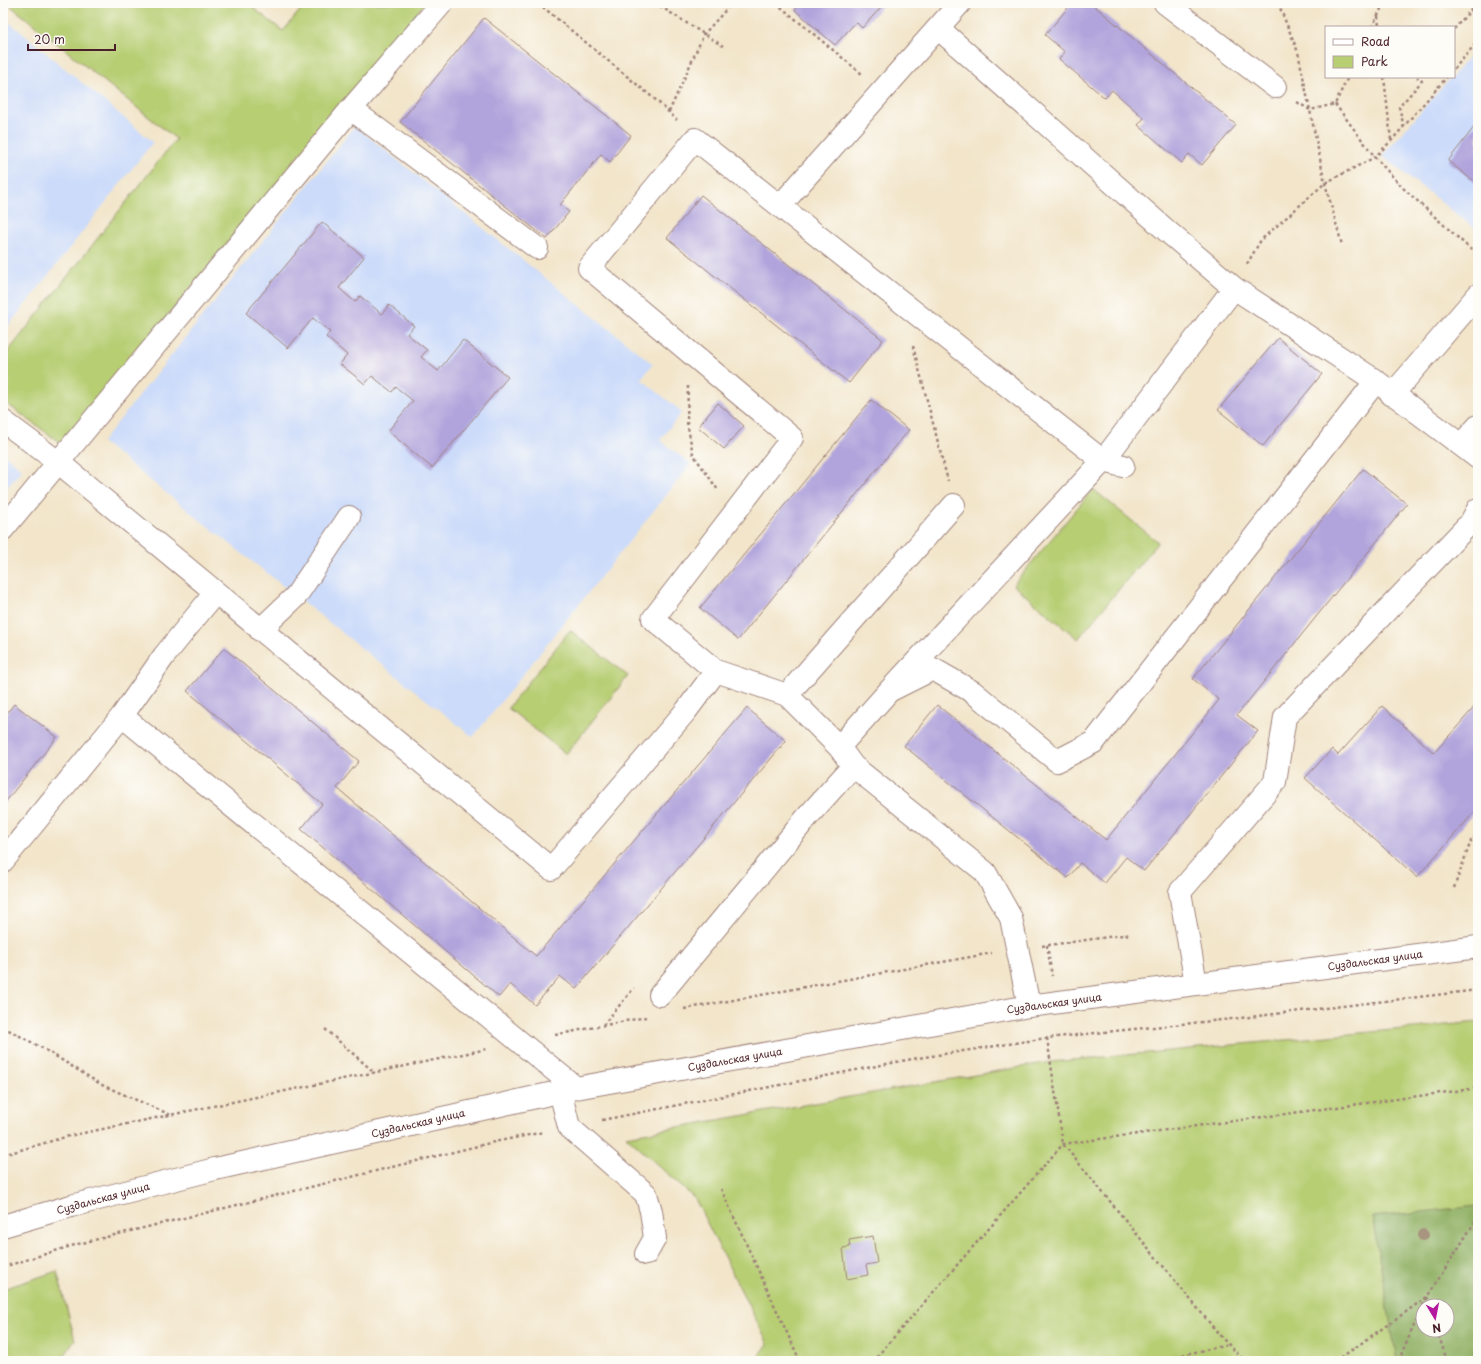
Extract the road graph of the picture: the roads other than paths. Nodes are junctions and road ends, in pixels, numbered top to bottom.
1 (442, 3) edge
2 (960, 3) edge
3 (1165, 3) edge
4 (938, 28) junction
5 (1275, 88) dead end
6 (350, 109) junction
7 (780, 206) junction
8 (537, 248) dead end
9 (1234, 288) junction
10 (1478, 295) edge
11 (1376, 381) junction
12 (1392, 395) junction
13 (3, 421) edge
14 (1478, 426) edge
15 (1461, 445) junction
16 (1478, 458) edge
17 (58, 462) junction
18 (1113, 464) junction
19 (954, 504) road end
20 (1478, 509) edge
21 (349, 517) dead end
22 (3, 529) edge
23 (215, 593) junction
24 (260, 630) junction
25 (716, 671) junction
26 (889, 691) junction
27 (787, 695) junction
28 (122, 716) junction
29 (839, 747) junction
30 (853, 766) junction
31 (3, 861) edge
32 (1478, 947) edge
33 (1196, 984) junction
34 (660, 995) dead end
35 (1029, 1006) junction
36 (568, 1090) junction
37 (3, 1226) edge
38 (646, 1254) dead end

1 - 6 street
2 - 4 street
3 - 5 street
4 - 7 street
4 - 9 street
6 - 8 street
6 - 17 street
7 - 18 street
7 - 25 street
9 - 11 street
9 - 18 street
10 - 12 street
11 - 12 street
11 - 26 street
12 - 15 street
13 - 17 street
14 - 15 street
15 - 16 street
17 - 22 street
17 - 23 street
18 - 26 street
19 - 27 street
20 - 33 street
21 - 24 street
23 - 24 street
23 - 28 street
24 - 25 street
25 - 27 street
26 - 29 street
27 - 29 street
28 - 31 street
28 - 36 street
29 - 30 street
30 - 34 street
30 - 35 street
32 - 33 street, Суздальская улица
33 - 35 street, Суздальская улица
35 - 36 street, Суздальская улица
36 - 37 street, Суздальская улица
36 - 38 street

